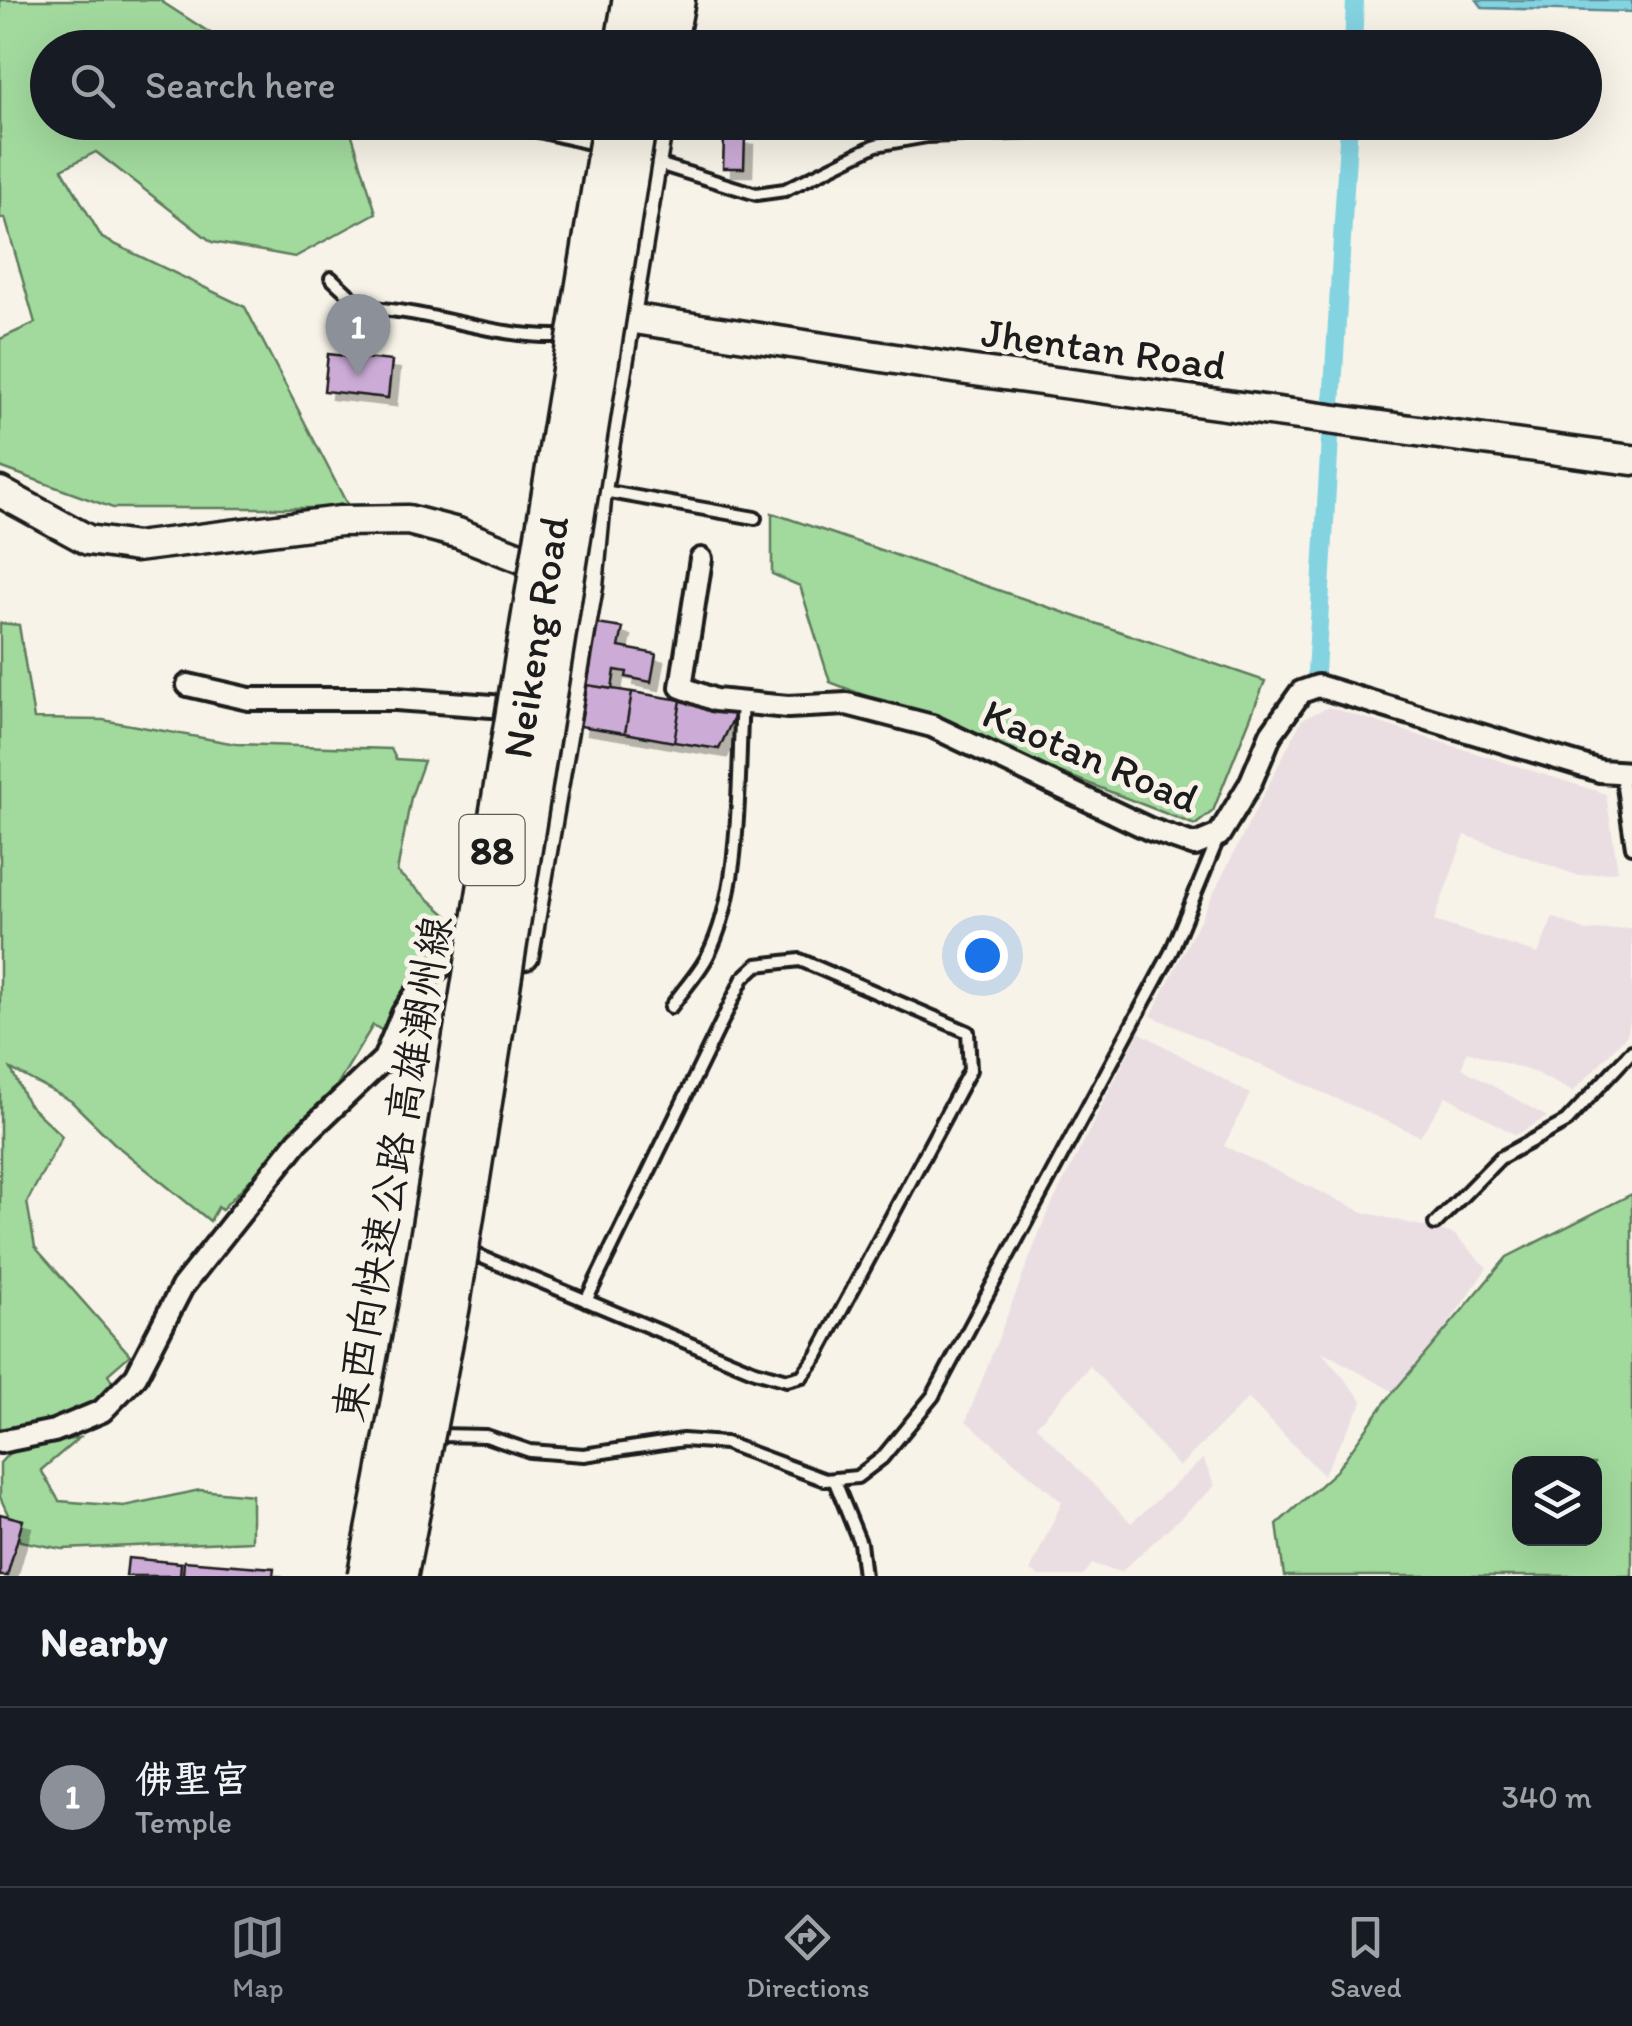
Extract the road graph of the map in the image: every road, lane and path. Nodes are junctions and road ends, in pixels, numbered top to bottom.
1 (615, 0) edge
2 (631, 0) edge
3 (658, 0) edge
4 (680, 0) edge
5 (611, 30) edge
6 (626, 30) edge
7 (653, 30) edge
8 (674, 30) edge
9 (598, 140) edge
10 (598, 140) edge
11 (617, 140) edge
12 (635, 140) edge
13 (655, 140) edge
14 (904, 140) edge
15 (651, 162) junction
16 (331, 278) dead end
17 (566, 308) junction
18 (626, 318) junction
19 (562, 336) junction
20 (1632, 460) edge
21 (597, 490) junction
22 (0, 492) edge
23 (755, 518) dead end
24 (701, 559) dead end
25 (532, 561) junction
26 (588, 586) junction
27 (188, 685) dead end
28 (742, 702) junction
29 (506, 708) junction
30 (1626, 773) edge
31 (1219, 835) junction
32 (1632, 847) edge
33 (461, 952) junction
34 (670, 1007) dead end
35 (1632, 1051) edge
36 (1435, 1224) dead end
37 (472, 1252) junction
38 (586, 1300) junction
39 (438, 1434) junction
40 (0, 1442) edge
41 (834, 1479) junction
42 (352, 1576) edge
43 (366, 1576) edge
44 (399, 1576) edge
45 (412, 1576) edge
46 (864, 1576) edge

1 - 5 main road
2 - 6 highway
3 - 7 highway
4 - 8 main road
9 - 17 main road, Neikeng Road
10 - 43 highway, 東西向快速公路 高雄潮州線 / 88, bridge
11 - 15 lane
12 - 44 highway, 東西向快速公路 高雄潮州線 / 88, bridge
13 - 15 main road, Neikeng Road
14 - 15 lane
15 - 18 main road, Neikeng Road
16 - 19 lane
17 - 18 main road, Jhentan Road
17 - 19 main road, Neikeng Road
18 - 20 main road, Jhentan Road
18 - 21 main road, Neikeng Road
19 - 25 main road, Neikeng Road
21 - 23 lane
21 - 26 main road, Neikeng Road
22 - 25 main road
24 - 28 street, Kaotan Road
25 - 26 main road
25 - 29 main road, Neikeng Road
26 - 37 main road, Neikeng Road
27 - 29 street
28 - 31 street, Kaotan Road
28 - 34 lane
29 - 33 main road, Neikeng Road
30 - 31 street, Kaotan Road
30 - 32 lane
31 - 41 lane
33 - 40 street
33 - 42 main road, Neikeng Road
35 - 36 lane
37 - 38 lane
37 - 39 main road, Neikeng Road
38 - 38 lane
39 - 41 lane
39 - 45 main road, Neikeng Road
41 - 46 lane

